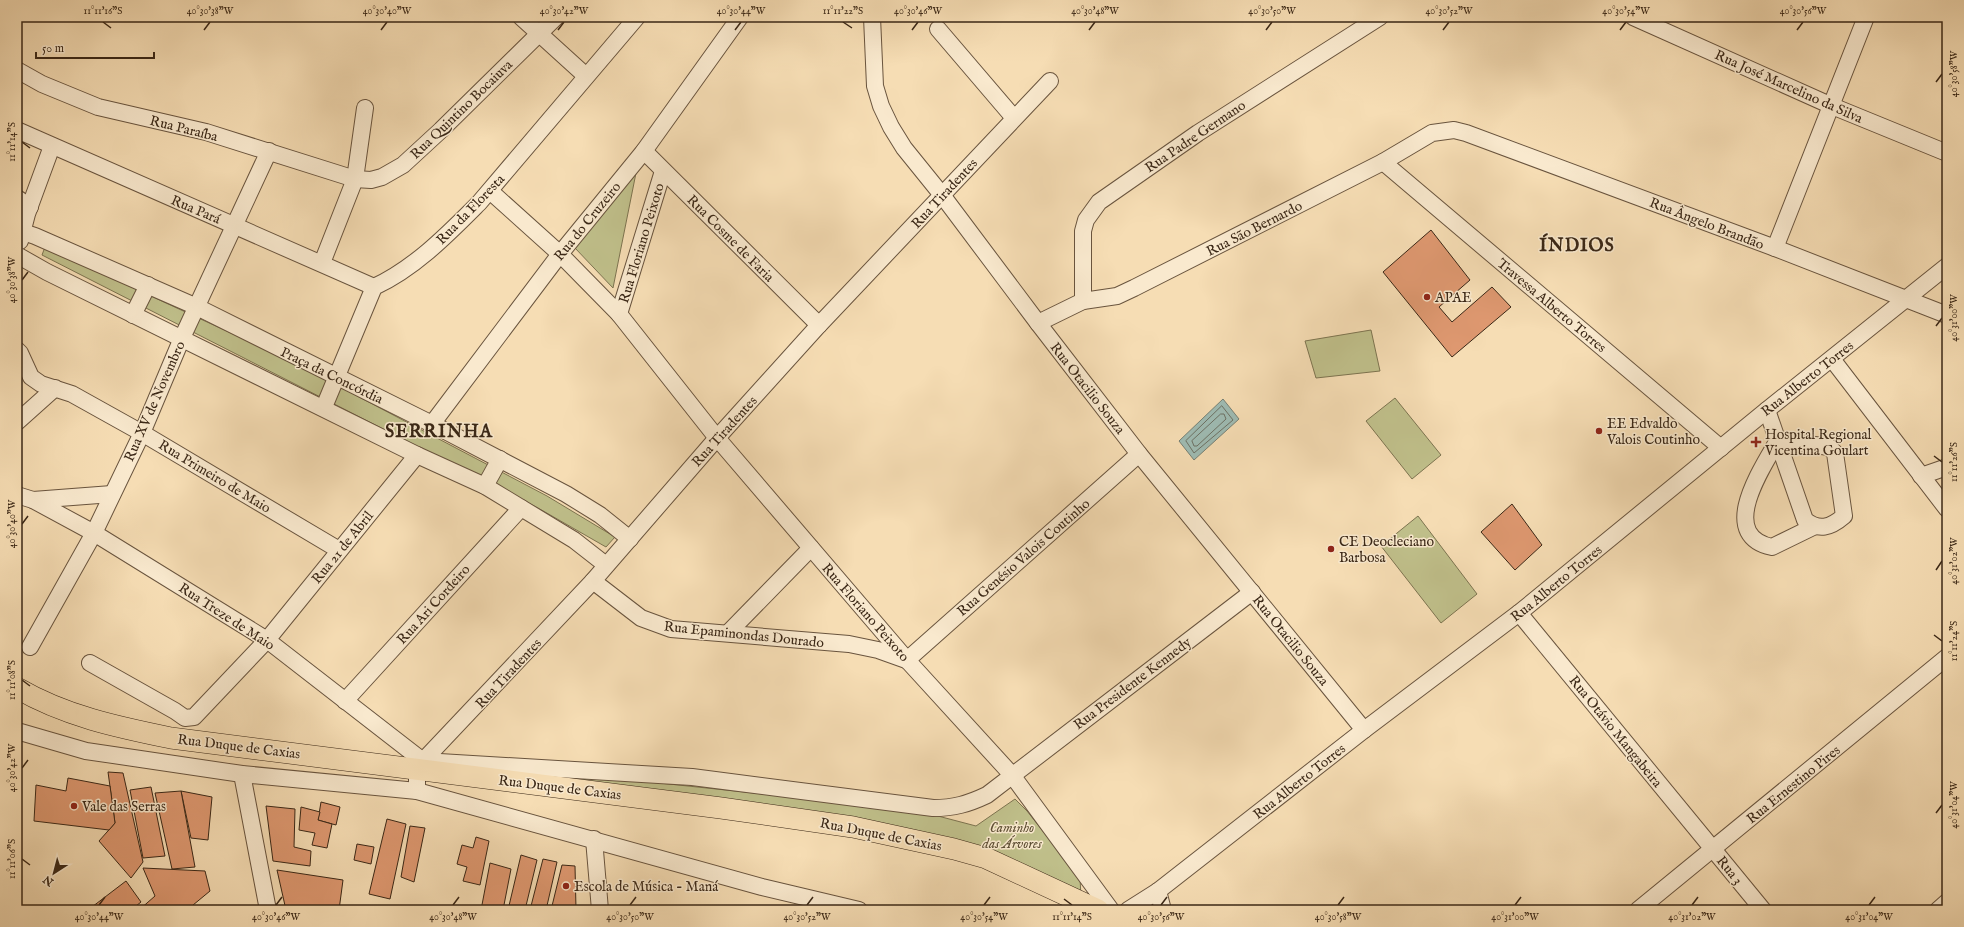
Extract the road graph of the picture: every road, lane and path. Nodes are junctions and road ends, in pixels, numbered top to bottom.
1 (521, 17) edge
2 (556, 17) edge
3 (637, 17) edge
4 (740, 17) edge
5 (872, 17) edge
6 (1380, 17) edge
7 (1633, 17) edge
8 (1866, 17) edge
9 (938, 29) dead end
10 (539, 34) junction
11 (17, 70) edge
12 (586, 76) junction
13 (1050, 80) dead end
14 (1832, 106) junction
15 (365, 108) dead end
16 (1014, 118) junction
17 (17, 130) edge
18 (1466, 133) joint
19 (52, 146) junction
20 (644, 150) junction
21 (269, 151) junction
22 (1947, 153) edge
23 (1383, 162) junction
24 (663, 171) junction
25 (355, 179) junction
26 (490, 192) junction
27 (942, 195) junction
28 (23, 203) edge
29 (233, 225) junction
30 (20, 232) edge
31 (1775, 248) junction
32 (17, 250) edge
33 (560, 254) junction
34 (17, 255) edge
35 (322, 263) junction
36 (1947, 266) edge
37 (148, 285) junction
38 (374, 287) junction
39 (1906, 300) junction
40 (1082, 301) junction
41 (197, 307) junction
42 (619, 314) junction
43 (133, 315) junction
44 (1947, 315) edge
45 (1038, 323) junction
46 (819, 325) junction
47 (182, 338) junction
48 (17, 350) edge
49 (1832, 359) junction
50 (337, 377) junction
51 (55, 388) junction
52 (324, 407) junction
53 (1767, 410) junction
54 (17, 422) edge
55 (432, 424) junction
56 (142, 433) junction
57 (717, 438) junction
58 (1778, 440) junction
59 (1721, 448) junction
60 (1139, 454) junction
61 (417, 455) junction
62 (500, 459) junction
63 (1947, 467) edge
64 (1921, 476) junction
65 (486, 486) junction
66 (112, 494) junction
67 (17, 495) edge
68 (34, 500) junction
69 (521, 508) junction
70 (1947, 509) edge
71 (1814, 527) junction
72 (94, 533) junction
73 (630, 539) junction
74 (811, 548) junction
75 (339, 550) junction
76 (606, 565) junction
77 (594, 581) junction
78 (1252, 592) junction
79 (1519, 613) junction
80 (728, 633) junction
81 (267, 640) junction
82 (30, 647) dead end
83 (1947, 658) edge
84 (907, 660) junction
85 (90, 663) dead end
86 (17, 688) edge
87 (345, 701) junction
88 (1364, 730) junction
89 (17, 731) edge
90 (420, 764) junction
91 (242, 774) junction
92 (1012, 774) junction
93 (417, 791) junction
94 (594, 839) junction
95 (1713, 849) junction
96 (1158, 891) junction
97 (1947, 902) edge
98 (268, 910) edge
99 (600, 910) edge
100 (859, 910) edge
101 (1098, 910) edge
102 (1111, 910) edge
103 (1128, 910) edge
104 (1163, 910) edge
105 (1638, 910) edge
106 (1763, 910) edge
107 (1938, 910) edge

1 - 10 street
2 - 10 street, Rua Quintino Bocaiuva
3 - 12 street, Rua da Floresta
4 - 20 street, Rua do Cruzeiro
5 - 27 street, Rua Otacilio Souza
6 - 40 street, Rua Padre Germano
7 - 14 street, Rua José Marcelino da Silva
8 - 14 street
9 - 16 street
10 - 12 street
10 - 25 street, Rua Quintino Bocaiuva
11 - 21 street, Rua Paraíba
12 - 26 street, Rua da Floresta
13 - 16 street, Rua Tiradentes
14 - 22 street, Rua José Marcelino da Silva
14 - 31 street
15 - 25 street
16 - 27 street, Rua Tiradentes
17 - 19 street, Rua Pará
18 - 23 street, Rua São Bernardo
18 - 31 street, Rua Ângelo Brandão
19 - 28 street
19 - 29 street, Rua Pará
20 - 24 street, Rua Cosme de Faria
20 - 33 street, Rua do Cruzeiro
21 - 25 street, Rua Paraíba
21 - 29 street, Rua XV de Novembro
23 - 40 street, Rua São Bernardo
23 - 59 street, Travessa Alberto Torres
24 - 42 street, Rua Floriano Peixoto
24 - 46 street, Rua Cosme de Faria
25 - 35 street
26 - 33 street, Rua Floriano Peixoto
26 - 38 street, Rua da Floresta
27 - 45 street, Rua Otacilio Souza
27 - 46 street, Rua Tiradentes
28 - 30 street
29 - 35 street, Rua Pará
29 - 41 street, Rua XV de Novembro
30 - 32 street
30 - 37 street, Praça da Concórdia
31 - 39 street, Rua Ângelo Brandão
33 - 42 street, Rua Floriano Peixoto
33 - 55 street, Rua do Cruzeiro
34 - 43 street
35 - 38 street, Rua Pará
36 - 39 street, Rua Alberto Torres
37 - 41 street, Praça da Concórdia
37 - 43 street
38 - 50 street
39 - 44 street, Rua Ângelo Brandão
39 - 49 street, Rua Alberto Torres
40 - 45 street, Rua São Bernardo
41 - 47 street, Rua XV de Novembro
41 - 50 street, Praça da Concórdia
42 - 57 street, Rua Floriano Peixoto
43 - 47 street
45 - 60 street, Rua Otacilio Souza
46 - 57 street, Rua Tiradentes
47 - 52 street
47 - 56 street, Rua XV de Novembro
48 - 51 street, Rua Primeiro de Maio
49 - 53 street, Rua Alberto Torres
49 - 64 street
50 - 52 street
50 - 55 street, Praça da Concórdia
51 - 54 street
51 - 56 street, Rua Primeiro de Maio
52 - 61 street
53 - 58 street
53 - 59 street, Rua Alberto Torres
55 - 62 street, Praça da Concórdia
56 - 66 street, Rua XV de Novembro
56 - 75 street, Rua Primeiro de Maio
57 - 73 street, Rua Tiradentes
57 - 74 street, Rua Floriano Peixoto
58 - 71 street
58 - 71 street
58 - 71 street
59 - 79 street, Rua Alberto Torres
60 - 78 street, Rua Otacilio Souza
60 - 84 street, Rua Genésio Valois Coutinho
61 - 65 street
61 - 75 street, Rua 21 de Abril
62 - 65 street
62 - 73 street, Praça da Concórdia
63 - 64 street
64 - 70 street
65 - 69 street
66 - 68 street
66 - 72 street, Rua XV de Novembro
67 - 68 street, Rua Treze de Maio
68 - 72 street, Rua Treze de Maio
69 - 76 street
69 - 87 street, Rua Ari Cordeiro
72 - 81 street, Rua Treze de Maio
72 - 82 street, Rua XV de Novembro
73 - 76 street, Rua Tiradentes
74 - 80 street
74 - 84 street, Rua Floriano Peixoto
75 - 81 street, Rua 21 de Abril
76 - 77 street, Rua Tiradentes
77 - 80 street, Rua Epaminondas Dourado
77 - 90 street, Rua Tiradentes
78 - 88 street, Rua Otacilio Souza
78 - 92 street, Rua Presidente Kennedy
79 - 88 street, Rua Alberto Torres
79 - 95 street, Rua Otávio Mangabeira
80 - 84 street, Rua Epaminondas Dourado
81 - 85 street, Rua Duque de Caxias
81 - 87 street, Rua Treze de Maio
83 - 95 street, Rua Ernestino Pires
84 - 92 street, Rua Floriano Peixoto
86 - 90 main road, Rua Duque de Caxias
87 - 90 street, Rua Treze de Maio
88 - 96 street, Rua Alberto Torres
89 - 91 street, Rua Duque de Caxias
90 - 92 street, Rua Duque de Caxias
90 - 93 street
90 - 101 main road, Rua Duque de Caxias
91 - 93 street, Rua Duque de Caxias
91 - 98 street
92 - 102 street, Rua Floriano Peixoto
93 - 94 street, Rua Duque de Caxias
94 - 99 street
94 - 100 street, Rua Duque de Caxias
95 - 105 street, Rua Ernestino Pires
95 - 106 street, Rua 3
96 - 103 street, Rua Alberto Torres
96 - 104 street
97 - 107 street

